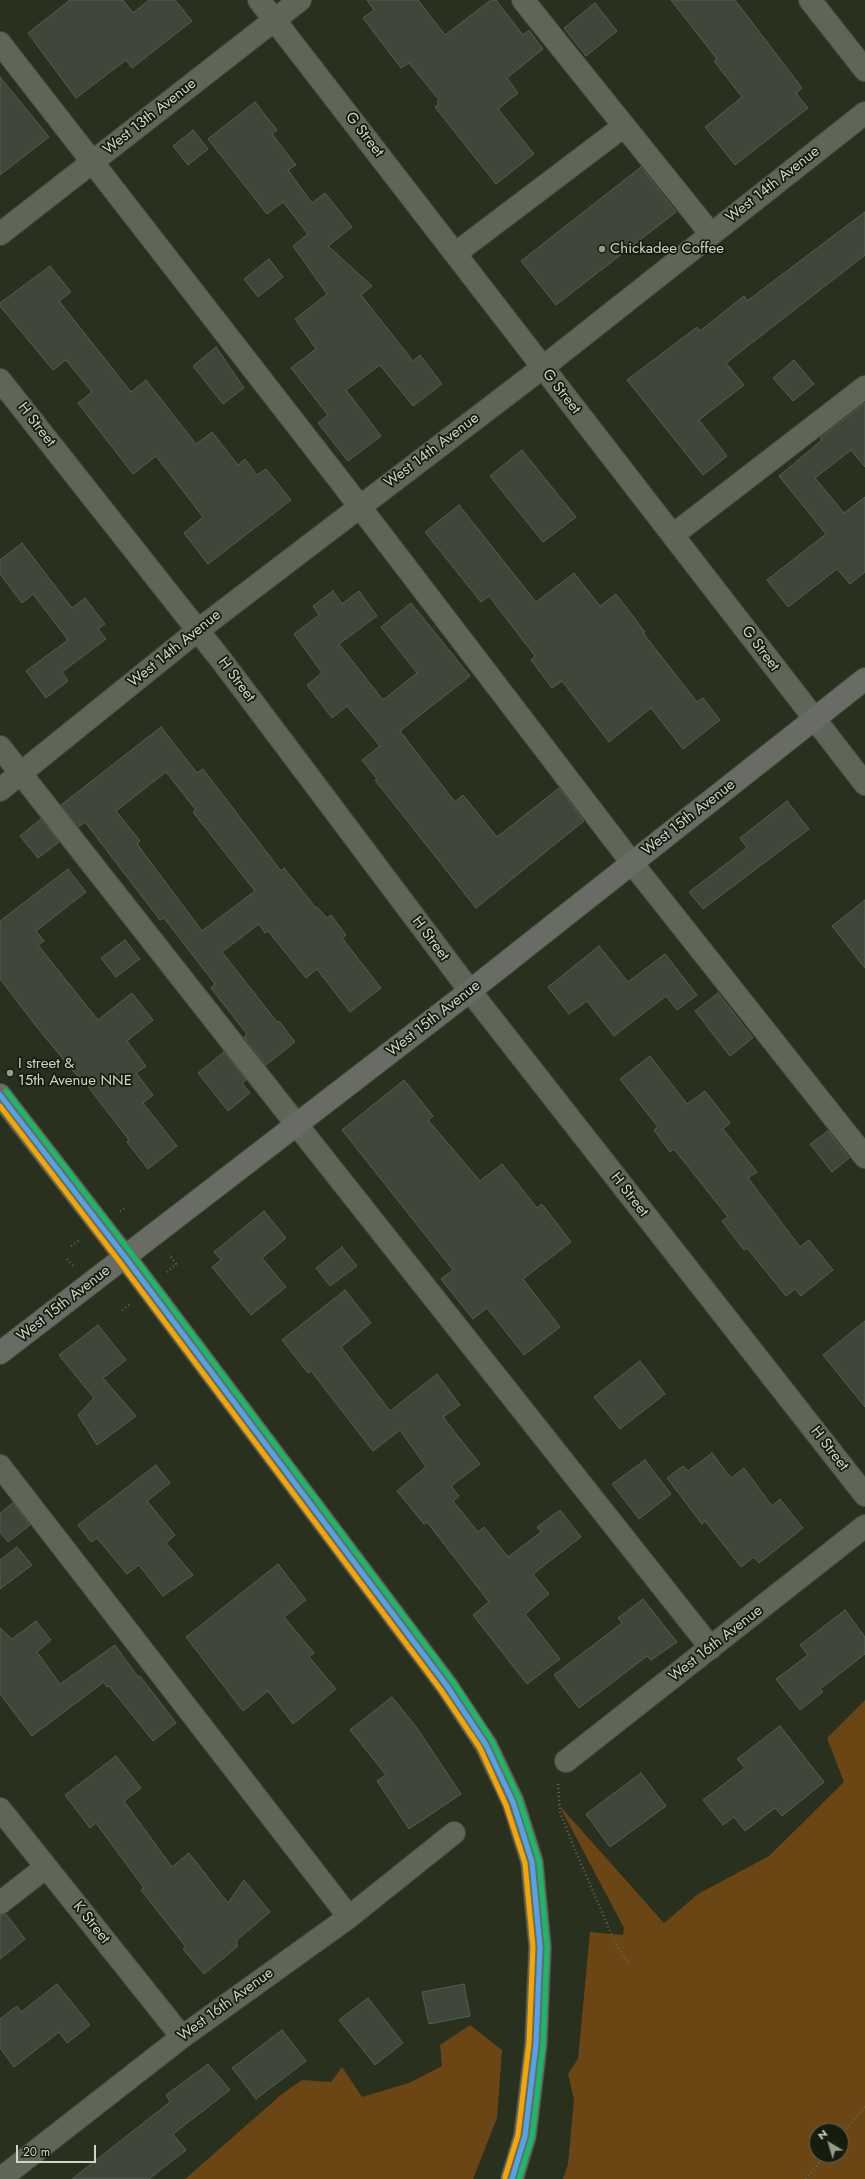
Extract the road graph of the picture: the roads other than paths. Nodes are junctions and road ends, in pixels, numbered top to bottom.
1 (259, 0) edge
2 (300, 0) edge
3 (523, 0) edge
4 (810, 0) edge
5 (274, 20) junction
6 (0, 43) edge
7 (865, 70) edge
8 (865, 113) edge
9 (624, 126) junction
10 (92, 162) junction
11 (0, 234) edge
12 (711, 234) junction
13 (456, 254) junction
14 (542, 368) junction
15 (0, 380) edge
16 (865, 387) edge
17 (360, 506) junction
18 (673, 535) junction
19 (197, 631) junction
20 (865, 679) edge
21 (814, 720) junction
22 (0, 747) edge
23 (20, 774) junction
24 (865, 784) edge
25 (0, 790) edge
26 (632, 863) junction
27 (470, 991) junction
28 (0, 1095) edge
29 (297, 1125) junction
30 (865, 1157) edge
31 (125, 1257) junction
32 (0, 1353) edge
33 (0, 1466) edge
34 (865, 1495) edge
35 (865, 1526) edge
36 (711, 1648) junction
37 (566, 1761) road end
38 (0, 1809) edge
39 (454, 1833) dead end
40 (46, 1867) junction
41 (0, 1903) edge
42 (349, 1917) junction
43 (182, 2037) junction
44 (0, 2179) edge
45 (512, 2179) edge

1 - 5 street, G Street
2 - 5 street, West 13th Avenue
3 - 9 street
4 - 7 street
5 - 10 street, West 13th Avenue
5 - 13 street, G Street
6 - 10 street
8 - 12 street, West 14th Avenue
9 - 12 street
9 - 13 street
10 - 11 street, West 13th Avenue
10 - 17 street
12 - 14 street, West 14th Avenue
13 - 14 street, G Street
14 - 17 street, West 14th Avenue
14 - 18 street, G Street
15 - 19 street, H Street
16 - 18 street
17 - 19 street, West 14th Avenue
17 - 26 street
18 - 21 street, G Street
19 - 23 street, West 14th Avenue
19 - 27 street, H Street
20 - 21 main road, West 15th Avenue
21 - 24 street, G Street
21 - 26 main road, West 15th Avenue
22 - 23 street
23 - 25 street, West 14th Avenue
23 - 29 street
26 - 27 main road, West 15th Avenue
26 - 30 street
27 - 29 main road, West 15th Avenue
27 - 34 street, H Street
28 - 31 main road
29 - 31 main road, West 15th Avenue
29 - 36 street
31 - 32 main road, West 15th Avenue
31 - 45 main road
33 - 42 street
35 - 36 street, West 16th Avenue
36 - 37 street, West 16th Avenue
38 - 40 street, K Street
39 - 42 street, West 16th Avenue
40 - 41 street
40 - 43 street, K Street
42 - 43 street, West 16th Avenue
43 - 44 street, West 16th Avenue

